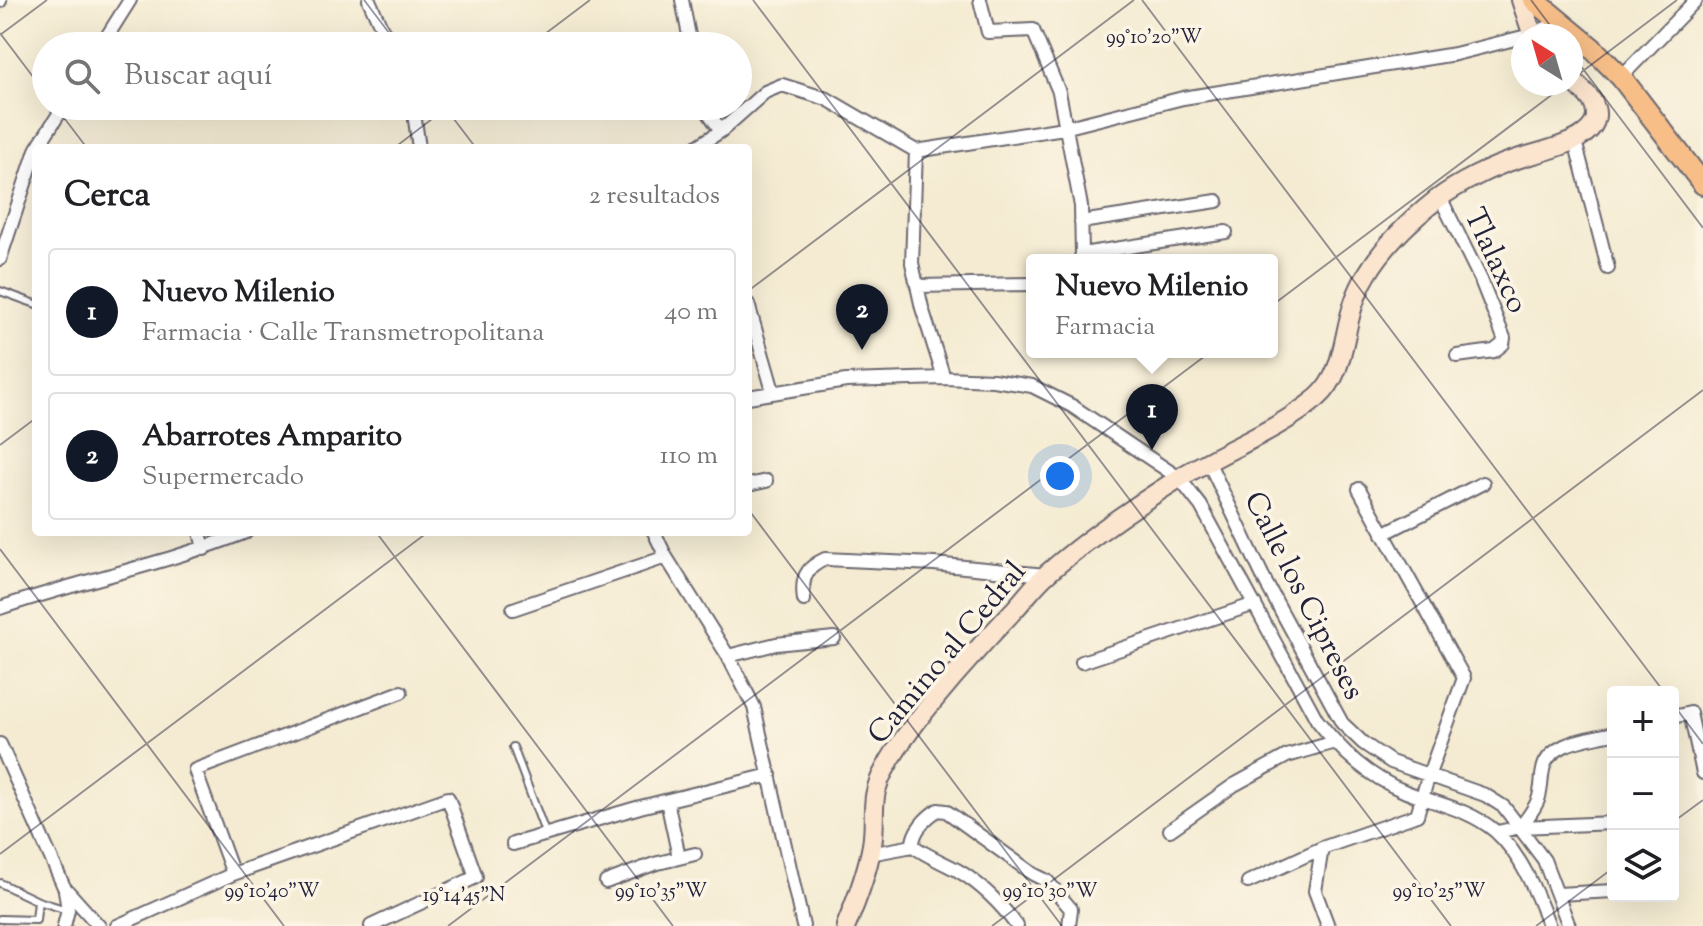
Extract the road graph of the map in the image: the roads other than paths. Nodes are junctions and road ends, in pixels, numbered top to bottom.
1 (130, 0) edge
2 (369, 0) edge
3 (682, 0) edge
4 (980, 0) edge
5 (1521, 0) edge
6 (1534, 0) edge
7 (1691, 1) edge
8 (1561, 22) junction
9 (1526, 24) edge
10 (1556, 24) edge
11 (110, 32) edge
12 (384, 32) edge
13 (688, 32) edge
14 (1511, 40) edge
15 (1621, 77) junction
16 (1583, 90) edge
17 (752, 104) edge
18 (55, 120) edge
19 (415, 120) edge
20 (714, 120) edge
21 (733, 120) edge
22 (1064, 128) junction
23 (721, 131) junction
24 (1575, 141) junction
25 (40, 144) edge
26 (418, 144) edge
27 (701, 144) edge
28 (916, 151) junction
29 (32, 163) edge
30 (1703, 184) edge
31 (1440, 197) junction
32 (1217, 201) dead end
33 (1081, 222) junction
34 (1226, 232) dead end
35 (4, 239) edge
36 (1081, 254) edge
37 (1098, 254) edge
38 (0, 259) edge
39 (1608, 268) dead end
40 (1026, 284) edge
41 (917, 286) junction
42 (0, 291) edge
43 (32, 303) edge
44 (752, 318) edge
45 (1457, 356) dead end
46 (944, 378) junction
47 (773, 391) junction
48 (752, 396) edge
49 (1208, 461) junction
50 (1179, 478) junction
51 (766, 481) dead end
52 (1483, 483) dead end
53 (752, 484) edge
54 (1359, 489) dead end
55 (1383, 534) junction
56 (201, 536) edge
57 (236, 536) edge
58 (656, 536) edge
59 (204, 549) junction
60 (666, 557) junction
61 (1046, 575) junction
62 (804, 600) dead end
63 (1255, 604) junction
64 (0, 608) edge
65 (513, 609) dead end
66 (834, 638) dead end
67 (728, 656) junction
68 (1082, 662) dead end
69 (401, 692) dead end
70 (1679, 716) edge
71 (1607, 734) edge
72 (1335, 742) junction
73 (0, 744) edge
74 (513, 747) dead end
75 (1703, 773) edge
76 (1429, 774) junction
77 (770, 775) junction
78 (1421, 796) junction
79 (667, 801) junction
80 (1607, 823) edge
81 (1521, 827) junction
82 (1170, 830) dead end
83 (1497, 832) junction
84 (546, 835) junction
85 (513, 844) dead end
86 (913, 846) junction
87 (1322, 848) junction
88 (695, 854) dead end
89 (870, 854) junction
90 (679, 857) junction
91 (233, 874) junction
92 (606, 882) dead end
93 (1248, 882) dead end
94 (0, 883) edge
95 (64, 887) junction
96 (1607, 891) edge
97 (1558, 894) junction
98 (38, 901) junction
99 (68, 910) junction
100 (0, 919) edge
101 (1327, 922) edge
102 (36, 923) edge
103 (64, 926) edge
104 (99, 926) edge
105 (117, 926) edge
106 (371, 926) edge
107 (803, 926) edge
108 (846, 926) edge
109 (1017, 926) edge
110 (1069, 926) edge
111 (1314, 926) edge
112 (1549, 926) edge
113 (1569, 926) edge

1 - 11 street
2 - 12 street
3 - 13 street
4 - 22 street
5 - 9 street
6 - 8 main road
7 - 15 street
8 - 10 street
8 - 15 main road
14 - 22 street
15 - 30 main road
16 - 24 street
17 - 28 street
18 - 25 street
19 - 26 street
20 - 23 street
21 - 23 street
22 - 28 street
22 - 33 street
23 - 27 street
24 - 31 street, Camino al Cedral
24 - 39 street
28 - 41 street
29 - 35 street
31 - 45 street, Tlalaxco
31 - 49 street, Camino al Cedral
32 - 33 street
33 - 36 street
34 - 37 street
35 - 38 street
40 - 41 street
41 - 46 street
42 - 43 lane
44 - 47 street
46 - 47 street, Calle los Cipreses
46 - 50 street, Calle los Cipreses
47 - 48 street, Calle los Cipreses
49 - 50 street, Camino al Cedral
49 - 76 street, Calle los Cipreses
50 - 61 street, Camino al Cedral
50 - 63 street, Calle los Cipreses
51 - 53 street
52 - 55 street
54 - 55 street
55 - 76 street
56 - 59 street
57 - 59 street
58 - 60 street
59 - 64 street
60 - 65 street
60 - 67 street
61 - 62 street
61 - 89 street, Camino al Cedral
63 - 68 street
63 - 72 street, Calle los Cipreses
66 - 67 street
67 - 77 street
69 - 91 street
70 - 75 street
71 - 81 street
72 - 78 street, Calle los Cipreses
72 - 82 street
73 - 95 street
74 - 84 lane
76 - 78 street
76 - 81 street, Calle los Cipreses
77 - 79 street
77 - 107 street
78 - 83 street, Calle los Cipreses
78 - 87 street
79 - 84 street
79 - 90 street
80 - 81 street
81 - 83 street
81 - 97 street, Calle los Cipreses
83 - 112 street, Calle los Cipreses
84 - 85 street
86 - 89 street
86 - 109 street
86 - 110 street
87 - 93 street
87 - 101 street
88 - 90 street
89 - 108 street, Camino al Cedral
90 - 92 street
91 - 105 street
91 - 106 street
94 - 98 lane
95 - 99 street
95 - 104 street
96 - 97 street
97 - 113 street, Calle los Cipreses
98 - 99 lane
98 - 102 lane
99 - 103 street
100 - 102 lane
101 - 111 street

